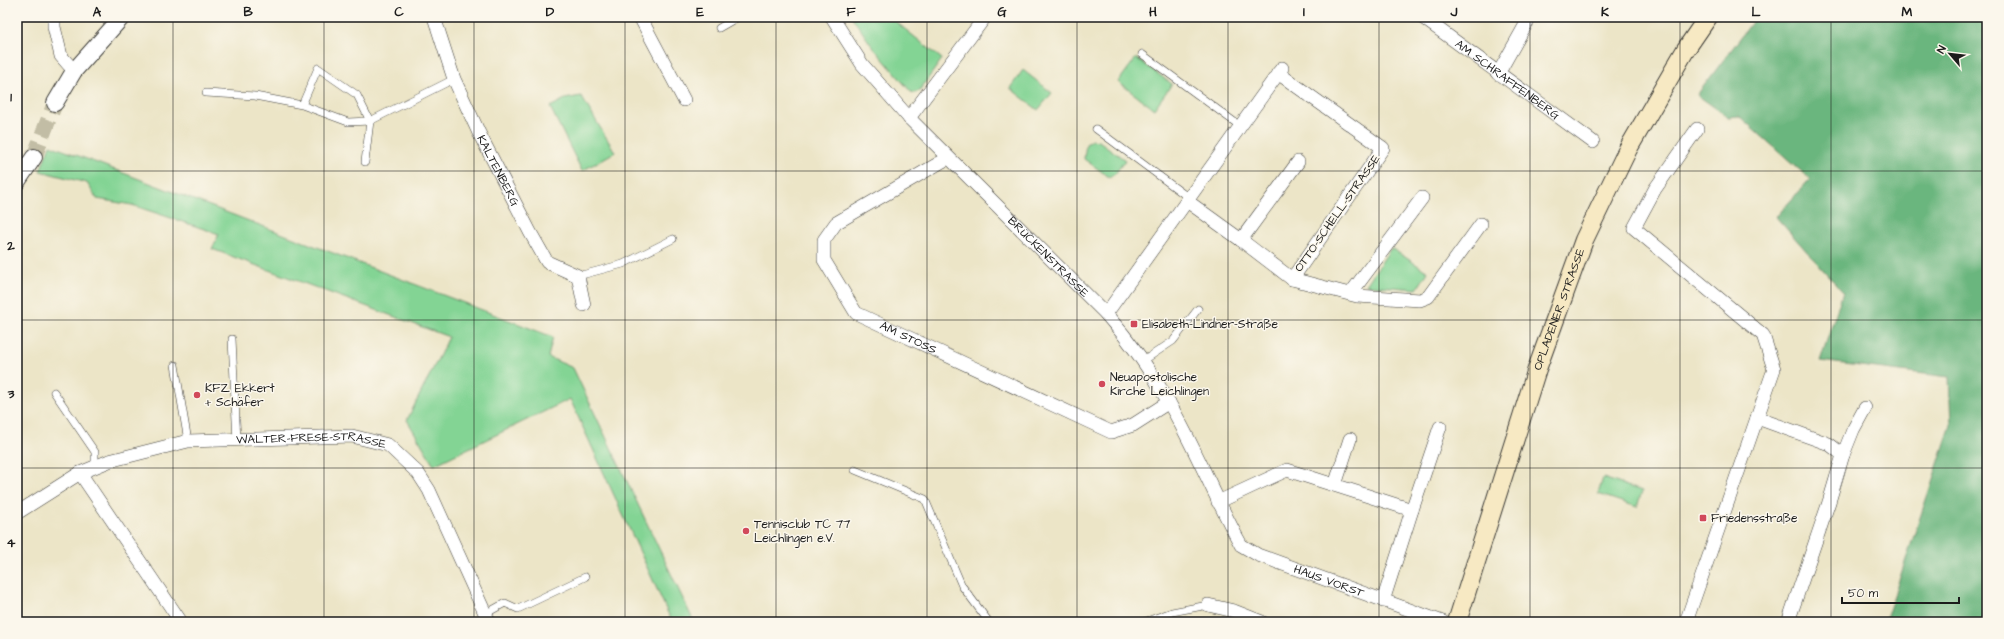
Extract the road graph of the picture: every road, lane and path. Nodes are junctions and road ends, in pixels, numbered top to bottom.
1 (54, 17) edge
2 (122, 17) edge
3 (434, 17) edge
4 (640, 17) edge
5 (738, 17) edge
6 (832, 17) edge
7 (985, 17) edge
8 (1422, 17) edge
9 (1530, 17) edge
10 (1708, 17) edge
11 (719, 28) dead end
12 (1142, 54) dead end
13 (74, 71) junction
14 (1498, 74) junction
15 (454, 79) junction
16 (206, 93) dead end
17 (684, 100) dead end
18 (55, 103) tunnel mouth
19 (302, 105) junction
20 (909, 118) junction
21 (370, 121) junction
22 (1240, 126) junction
23 (1096, 129) dead end
24 (1696, 129) dead end
25 (1593, 142) dead end
26 (34, 158) tunnel mouth
27 (948, 158) junction
28 (365, 162) dead end
29 (1298, 162) dead end
30 (17, 182) edge
31 (1422, 198) dead end
32 (1188, 199) junction
33 (1481, 224) dead end
34 (673, 239) dead end
35 (1241, 240) junction
36 (578, 276) junction
37 (1292, 279) junction
38 (1351, 293) junction
39 (584, 305) dead end
40 (1198, 309) dead end
41 (1106, 314) junction
42 (232, 339) dead end
43 (1143, 360) junction
44 (175, 365) dead end
45 (54, 392) dead end
46 (1169, 402) junction
47 (1865, 408) dead end
48 (1757, 418) junction
49 (1440, 427) dead end
50 (1350, 439) dead end
51 (188, 441) junction
52 (237, 441) junction
53 (1843, 455) junction
54 (95, 467) junction
55 (855, 470) dead end
56 (80, 473) junction
57 (1335, 485) junction
58 (1218, 502) junction
59 (1412, 510) junction
60 (17, 513) edge
61 (1229, 523) joint
62 (585, 577) dead end
63 (1383, 601) junction
64 (1208, 605) joint
65 (487, 618) edge
66 (1440, 621) edge
67 (1690, 621) edge
68 (181, 622) edge
69 (988, 622) edge
70 (1144, 622) edge
71 (1262, 622) edge
72 (1457, 622) edge
73 (1788, 622) edge

1 - 13 street
2 - 13 street
3 - 15 street, KALTENBERG
4 - 17 street
5 - 11 lane
6 - 20 street, BRÜCKENSTRASSE
7 - 20 street
8 - 14 street, AM SCHRAFFENBERG
9 - 14 street
10 - 72 main road, OPLADENER STRASSE
12 - 22 lane
13 - 18 street
14 - 25 street, AM SCHRAFFENBERG
15 - 21 lane
15 - 36 street, KALTENBERG
16 - 19 lane
19 - 21 lane
19 - 21 lane
20 - 27 street, BRÜCKENSTRASSE
21 - 28 lane
22 - 32 street
22 - 37 street, OTTO-SCHELL-STRASSE
23 - 32 lane
24 - 48 street
26 - 30 street
27 - 41 street, BRÜCKENSTRASSE
27 - 46 street, AM STOSS
29 - 35 street
31 - 38 street
32 - 35 street, OTTO-SCHELL-STRASSE
32 - 41 street
33 - 38 street, OTTO-SCHELL-STRASSE
34 - 36 lane
35 - 37 street, OTTO-SCHELL-STRASSE
36 - 39 street
37 - 38 street, OTTO-SCHELL-STRASSE
40 - 43 lane
41 - 43 street, BRÜCKENSTRASSE
42 - 52 lane
43 - 46 street, BRÜCKENSTRASSE
44 - 51 lane
45 - 54 lane
46 - 58 street, BRÜCKENSTRASSE
47 - 53 street
48 - 53 street
48 - 67 street
49 - 59 street
50 - 57 street
51 - 52 street, WALTER-FRESE-STRASSE
51 - 54 street, WALTER-FRESE-STRASSE
52 - 65 street, WALTER-FRESE-STRASSE
53 - 73 street
54 - 56 street, WALTER-FRESE-STRASSE
55 - 69 lane
56 - 60 street, WALTER-FRESE-STRASSE
56 - 68 street
57 - 58 street
57 - 59 street
58 - 61 street, BRÜCKENSTRASSE
59 - 63 street
61 - 63 street, HAUS VORST
62 - 65 lane
63 - 66 street, HAUS VORST
64 - 70 lane
64 - 71 street

